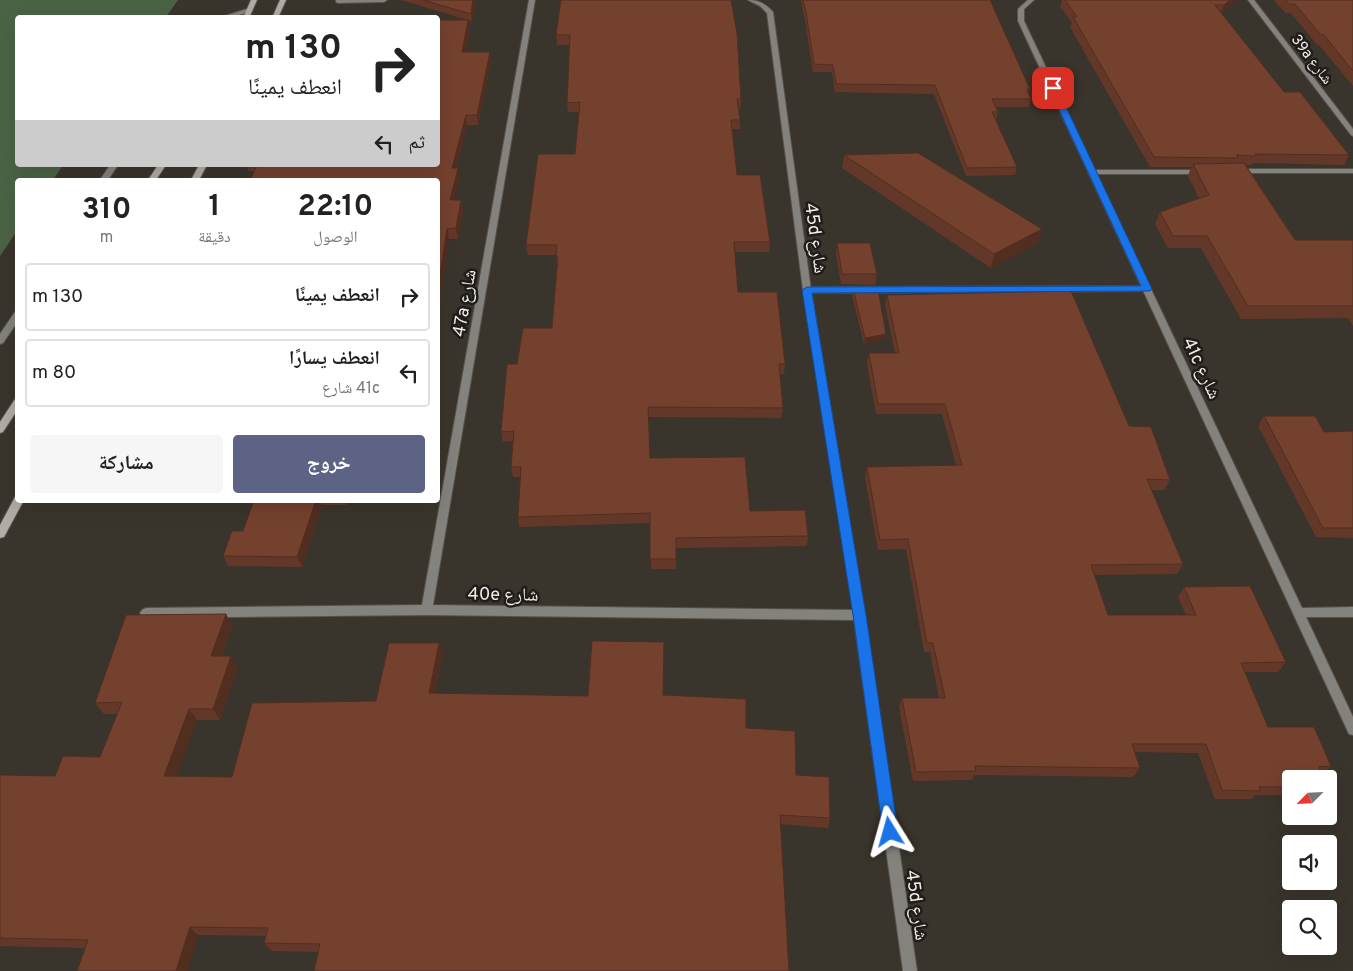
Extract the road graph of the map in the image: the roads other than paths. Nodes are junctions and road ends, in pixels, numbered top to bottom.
1 (254, 0) edge
2 (283, 0) edge
3 (384, 0) edge
4 (532, 0) edge
5 (751, 0) edge
6 (1031, 0) edge
7 (1251, 0) edge
8 (338, 1) edge
9 (250, 10) junction
10 (232, 15) edge
11 (248, 15) edge
12 (276, 15) edge
13 (1353, 134) edge
14 (113, 167) edge
15 (161, 167) edge
16 (1353, 171) edge
17 (1092, 172) junction
18 (1208, 172) edge
19 (1227, 172) edge
20 (105, 178) edge
21 (153, 178) edge
22 (1147, 289) junction
23 (807, 290) junction
24 (15, 318) edge
25 (0, 341) edge
26 (15, 406) edge
27 (0, 430) edge
28 (17, 503) edge
29 (0, 534) edge
30 (427, 610) junction
31 (1353, 612) edge
32 (146, 613) edge
33 (1298, 613) junction
34 (860, 615) junction
35 (1353, 730) edge
36 (910, 971) edge

1 - 9 street
2 - 12 street
3 - 8 street
4 - 30 street, 47a شارع
5 - 23 street, 45d شارع
6 - 17 street, 41c شارع
7 - 13 street, 39a شارع
9 - 10 street
9 - 11 street
14 - 20 street
15 - 21 street
16 - 19 street
17 - 18 street
17 - 22 street, 41c شارع
22 - 23 street
22 - 33 street, 41c شارع
23 - 34 street, 45d شارع
24 - 25 street
26 - 27 street
28 - 29 street
30 - 32 street, 40e شارع
30 - 34 street, 40e شارع
31 - 33 street
33 - 35 street, 41c شارع
34 - 36 street, 45d شارع

